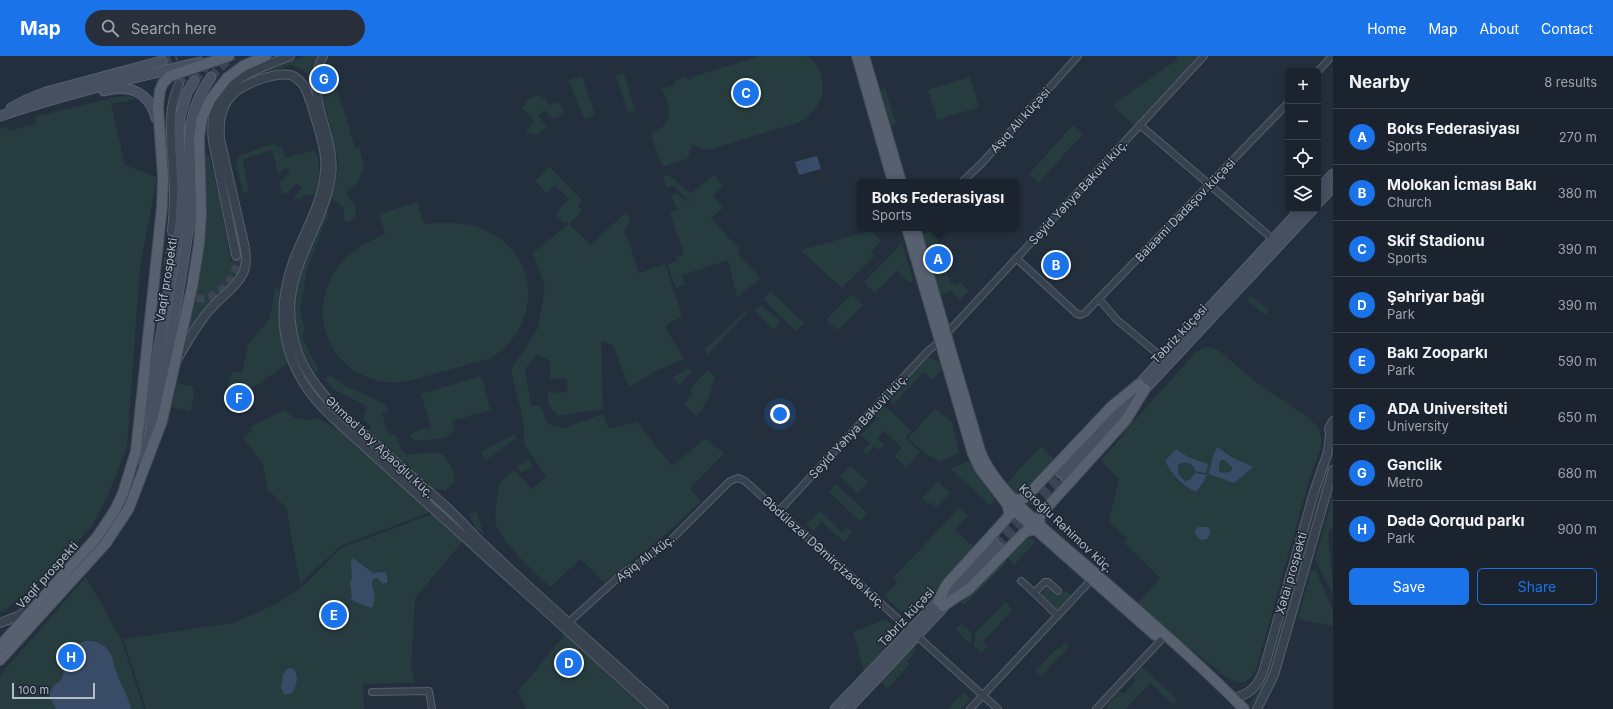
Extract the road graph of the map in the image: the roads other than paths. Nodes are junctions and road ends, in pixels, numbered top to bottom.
1 (223, 56) edge
2 (229, 56) edge
3 (266, 56) edge
4 (290, 56) edge
5 (323, 56) edge
6 (857, 56) edge
7 (864, 56) edge
8 (1078, 56) edge
9 (1204, 56) edge
10 (1332, 56) edge
11 (162, 61) tunnel mouth
12 (1321, 68) edge
13 (211, 77) tunnel mouth
14 (194, 81) tunnel mouth
15 (179, 84) tunnel mouth
16 (1286, 104) edge
17 (0, 116) edge
18 (1140, 125) junction
19 (159, 129) junction
20 (1333, 174) edge
21 (892, 179) edge
22 (900, 179) edge
23 (965, 179) edge
24 (1210, 185) junction
25 (1321, 187) edge
26 (1333, 187) edge
27 (1321, 200) edge
28 (1298, 212) edge
29 (1309, 212) edge
30 (172, 231) tunnel mouth
31 (908, 231) edge
32 (916, 231) edge
33 (1276, 242) junction
34 (236, 254) tunnel mouth
35 (1016, 258) junction
36 (1099, 299) junction
37 (946, 334) junction
38 (1163, 358) junction
39 (177, 361) junction
40 (307, 371) junction
41 (298, 375) junction
42 (1142, 386) junction
43 (1333, 421) edge
44 (1331, 436) edge
45 (136, 451) junction
46 (1333, 470) edge
47 (1062, 476) tunnel mouth
48 (738, 478) joint
49 (136, 489) junction
50 (1010, 502) junction
51 (450, 511) junction
52 (778, 512) junction
53 (444, 518) junction
54 (1037, 527) junction
55 (996, 545) tunnel mouth
56 (1092, 580) junction
57 (1021, 581) dead end
58 (1058, 591) dead end
59 (1034, 592) junction
60 (40, 602) junction
61 (940, 604) junction
62 (1058, 616) junction
63 (569, 622) junction
64 (0, 623) edge
65 (914, 632) junction
66 (1161, 640) junction
67 (0, 646) edge
68 (0, 660) edge
69 (372, 692) dead end
70 (983, 695) junction
71 (1233, 698) junction
72 (432, 709) edge
73 (654, 709) edge
74 (664, 709) edge
75 (835, 709) edge
76 (848, 709) edge
77 (970, 709) edge
78 (998, 709) edge
79 (1096, 709) edge
80 (1234, 709) edge
81 (1244, 709) edge
82 (1257, 709) edge

1 - 17 main road
2 - 19 main road, Vaqif prospekti
3 - 39 main road, Vaqif prospekti
4 - 34 street
5 - 40 street, Əhməd bəy Ağaoğlu küç.
6 - 21 main road
7 - 22 main road
8 - 23 street, Aşıq Alı küçəsi
9 - 18 street, Seyid Yəhya Bakuvi küç.
10 - 12 street
11 - 17 main road
13 - 49 main road, Vaqif prospekti
14 - 45 main road, Vaqif prospekti
15 - 30 street, Vaqif prospekti
16 - 24 street, Balaəmi Dadaşov küçəsi
17 - 19 main road
18 - 24 street
18 - 35 street, Seyid Yəhya Bakuvi küç.
19 - 45 main road, Vaqif prospekti
20 - 25 main road
24 - 33 street
24 - 36 street, Balaəmi Dadaşov küçəsi
26 - 27 main road
28 - 33 main road, Təbriz küçəsi
29 - 33 main road, Təbriz küçəsi
31 - 37 main road, Koroğlu Rəhimov küç.
32 - 37 main road, Koroğlu Rəhimov küç.
33 - 38 main road, Təbriz küçəsi
33 - 42 main road, Təbriz küçəsi
35 - 36 street, Balaəmi Dadaşov küçəsi
35 - 37 street, Seyid Yəhya Bakuvi küç.
36 - 38 street
37 - 50 main road, Koroğlu Rəhimov küç.
37 - 52 street, Seyid Yəhya Bakuvi küç.
38 - 42 main road, Təbriz küçəsi
39 - 41 street, Əhməd bəy Ağaoğlu küç.
39 - 49 main road, Vaqif prospekti
40 - 41 street
40 - 51 street, Əhməd bəy Ağaoğlu küç.
41 - 53 street, Əhməd bəy Ağaoğlu küç.
42 - 47 main road, Təbriz küçəsi
42 - 50 main road
42 - 54 main road
43 - 44 street, Xətai prospekti
44 - 71 street, Xətai prospekti
45 - 60 main road, Vaqif prospekti
46 - 82 street, Xətai prospekti
48 - 52 street, Əbdüləzəl DƏmirçizadə küç.
48 - 63 street, Aşıq Alı küç.
49 - 68 main road, Vaqif prospekti
50 - 54 main road, Koroğlu Rəhimov küç.
50 - 61 main road
51 - 53 street
51 - 63 street, Əhməd bəy Ağaoğlu küç.
52 - 65 street, Əbdüləzəl DƏmirçizadə küç.
53 - 73 street, Əhməd bəy Ağaoğlu küç.
54 - 56 main road, Koroğlu Rəhimov küç.
54 - 61 main road
54 - 71 main road, Koroğlu Rəhimov küç.
55 - 61 main road, Təbriz küçəsi
56 - 62 street
56 - 66 main road, Koroğlu Rəhimov küç.
57 - 59 street
58 - 59 street
59 - 62 street
60 - 64 street
60 - 67 main road, Vaqif prospekti
61 - 65 main road, Təbriz küçəsi
62 - 70 street
63 - 74 street, Əhməd bəy Ağaoğlu küç.
65 - 70 street, Əbdüləzəl DƏmirçizadə küç.
65 - 75 main road, Təbriz küçəsi
65 - 76 main road, Təbriz küçəsi
66 - 79 street
66 - 80 main road, Koroğlu Rəhimov küç.
69 - 72 street
70 - 77 street
70 - 78 street, Əbdüləzəl DƏmirçizadə küç.
71 - 81 main road, Koroğlu Rəhimov küç.

